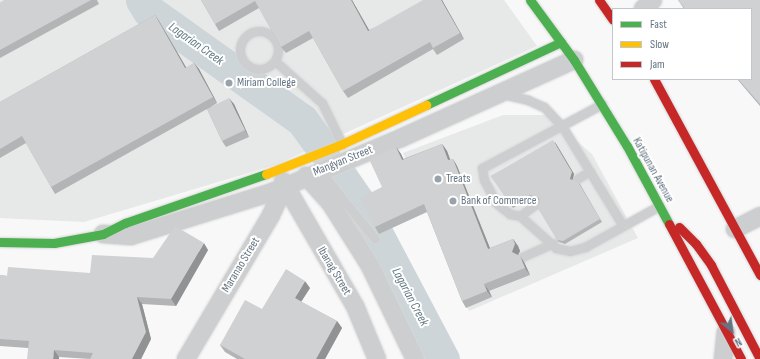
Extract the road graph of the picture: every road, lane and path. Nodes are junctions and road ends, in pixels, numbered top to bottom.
1 (530, 0) edge
2 (599, 0) edge
3 (653, 0) edge
4 (644, 8) edge
5 (612, 19) edge
6 (561, 42) junction
7 (574, 60) junction
8 (275, 61) junction
9 (655, 80) edge
10 (500, 94) junction
11 (602, 104) junction
12 (562, 126) junction
13 (342, 144) junction
14 (278, 169) junction
15 (590, 171) junction
16 (313, 174) junction
17 (577, 180) edge
18 (285, 186) junction
19 (536, 204) dead end
20 (661, 210) junction
21 (520, 216) junction
22 (760, 216) edge
23 (623, 226) junction
24 (735, 228) junction
25 (103, 234) junction
26 (375, 239) edge
27 (0, 242) edge
28 (553, 243) junction
29 (522, 257) edge
30 (760, 275) edge
31 (726, 332) junction
32 (186, 359) edge
33 (377, 359) edge
34 (415, 359) edge
35 (723, 359) edge
36 (741, 359) edge
37 (760, 359) edge

1 - 6 main road, Katipunan Avenue
2 - 5 main road
3 - 4 street
6 - 7 main road, Katipunan Avenue
6 - 13 main road, Mangyan Street
7 - 10 street, Mangyan Street
7 - 11 main road, Katipunan Avenue
8 - 8 lane
8 - 13 lane
9 - 24 main road
10 - 12 lane
10 - 16 street, Mangyan Street
11 - 12 lane
11 - 20 main road, Katipunan Avenue
12 - 15 lane
12 - 21 lane
13 - 14 main road, Mangyan Street
14 - 18 street
14 - 25 main road, Mangyan Street
15 - 17 lane
15 - 23 lane
16 - 18 street, Mangyan Street
16 - 26 lane
16 - 34 street
18 - 25 street, Mangyan Street
18 - 32 street, Maranao Street
18 - 33 street, Ibanag Street
19 - 21 lane
20 - 23 lane
20 - 31 main road, Katipunan Avenue
20 - 37 main road
21 - 28 lane
22 - 24 street
23 - 28 lane
24 - 30 main road
25 - 27 main road, Mangyan Street
28 - 29 lane
31 - 35 street
31 - 36 main road, Katipunan Avenue

